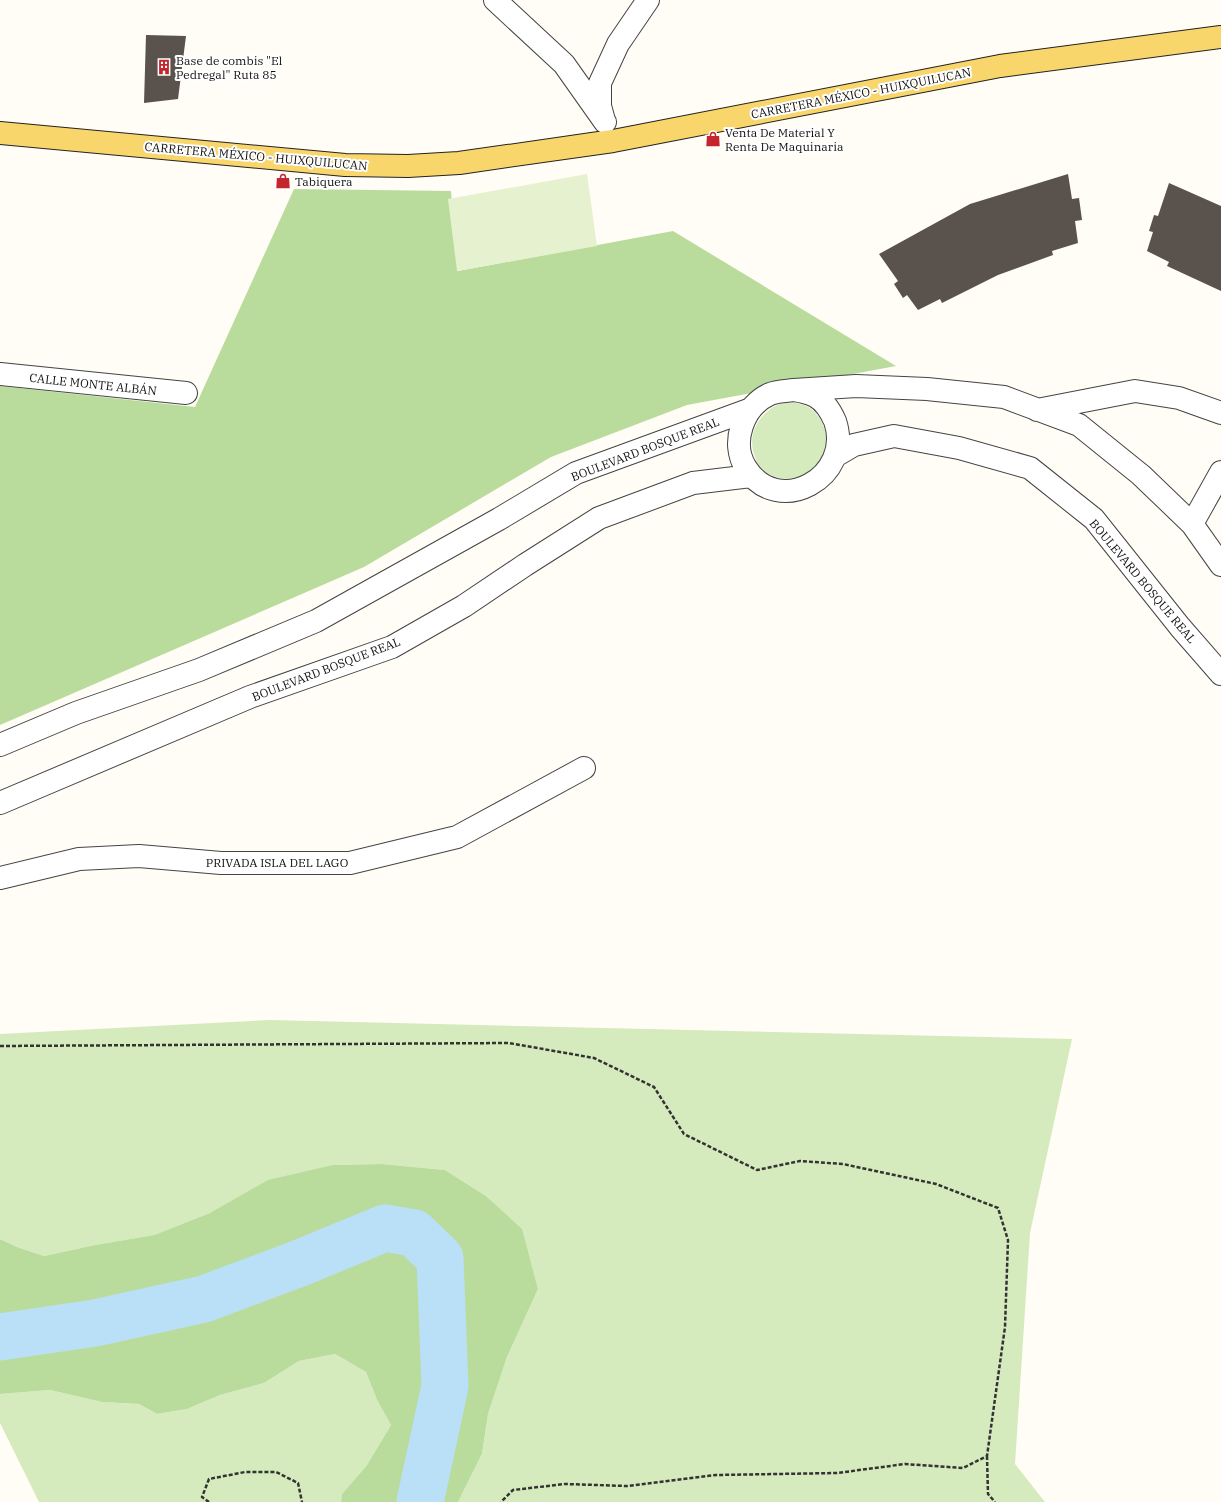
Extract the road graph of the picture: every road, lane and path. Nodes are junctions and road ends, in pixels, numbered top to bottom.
1 (495, 0) edge
2 (648, 0) edge
3 (1221, 37) edge
4 (609, 132) junction
5 (0, 133) edge
6 (0, 374) edge
7 (794, 390) junction
8 (186, 394) dead end
9 (750, 409) junction
10 (1037, 410) junction
11 (1221, 413) edge
12 (836, 455) junction
13 (1221, 472) edge
14 (751, 476) junction
15 (1192, 524) junction
16 (1221, 565) edge
17 (1221, 674) edge
18 (0, 744) edge
19 (584, 768) dead end
20 (0, 803) edge
21 (0, 878) edge
22 (0, 1046) edge
23 (987, 1456) junction
24 (209, 1502) edge
25 (302, 1502) edge
26 (501, 1502) edge
27 (995, 1502) edge

1 - 4 street
2 - 4 street
3 - 4 main road, CARRETERA MÉXICO - HUIXQUILUCAN
4 - 5 main road, CARRETERA MÉXICO - HUIXQUILUCAN
6 - 8 street, CALLE MONTE ALBÁN
7 - 9 street
7 - 10 street
7 - 12 street
9 - 14 street
9 - 18 street, BOULEVARD BOSQUE REAL
10 - 11 street
10 - 15 street
12 - 14 street
12 - 17 street, BOULEVARD BOSQUE REAL
13 - 15 street
14 - 20 street, BOULEVARD BOSQUE REAL
15 - 16 street
19 - 21 street, PRIVADA ISLA DEL LAGO
22 - 23 path
23 - 26 path
23 - 27 path
24 - 25 path

